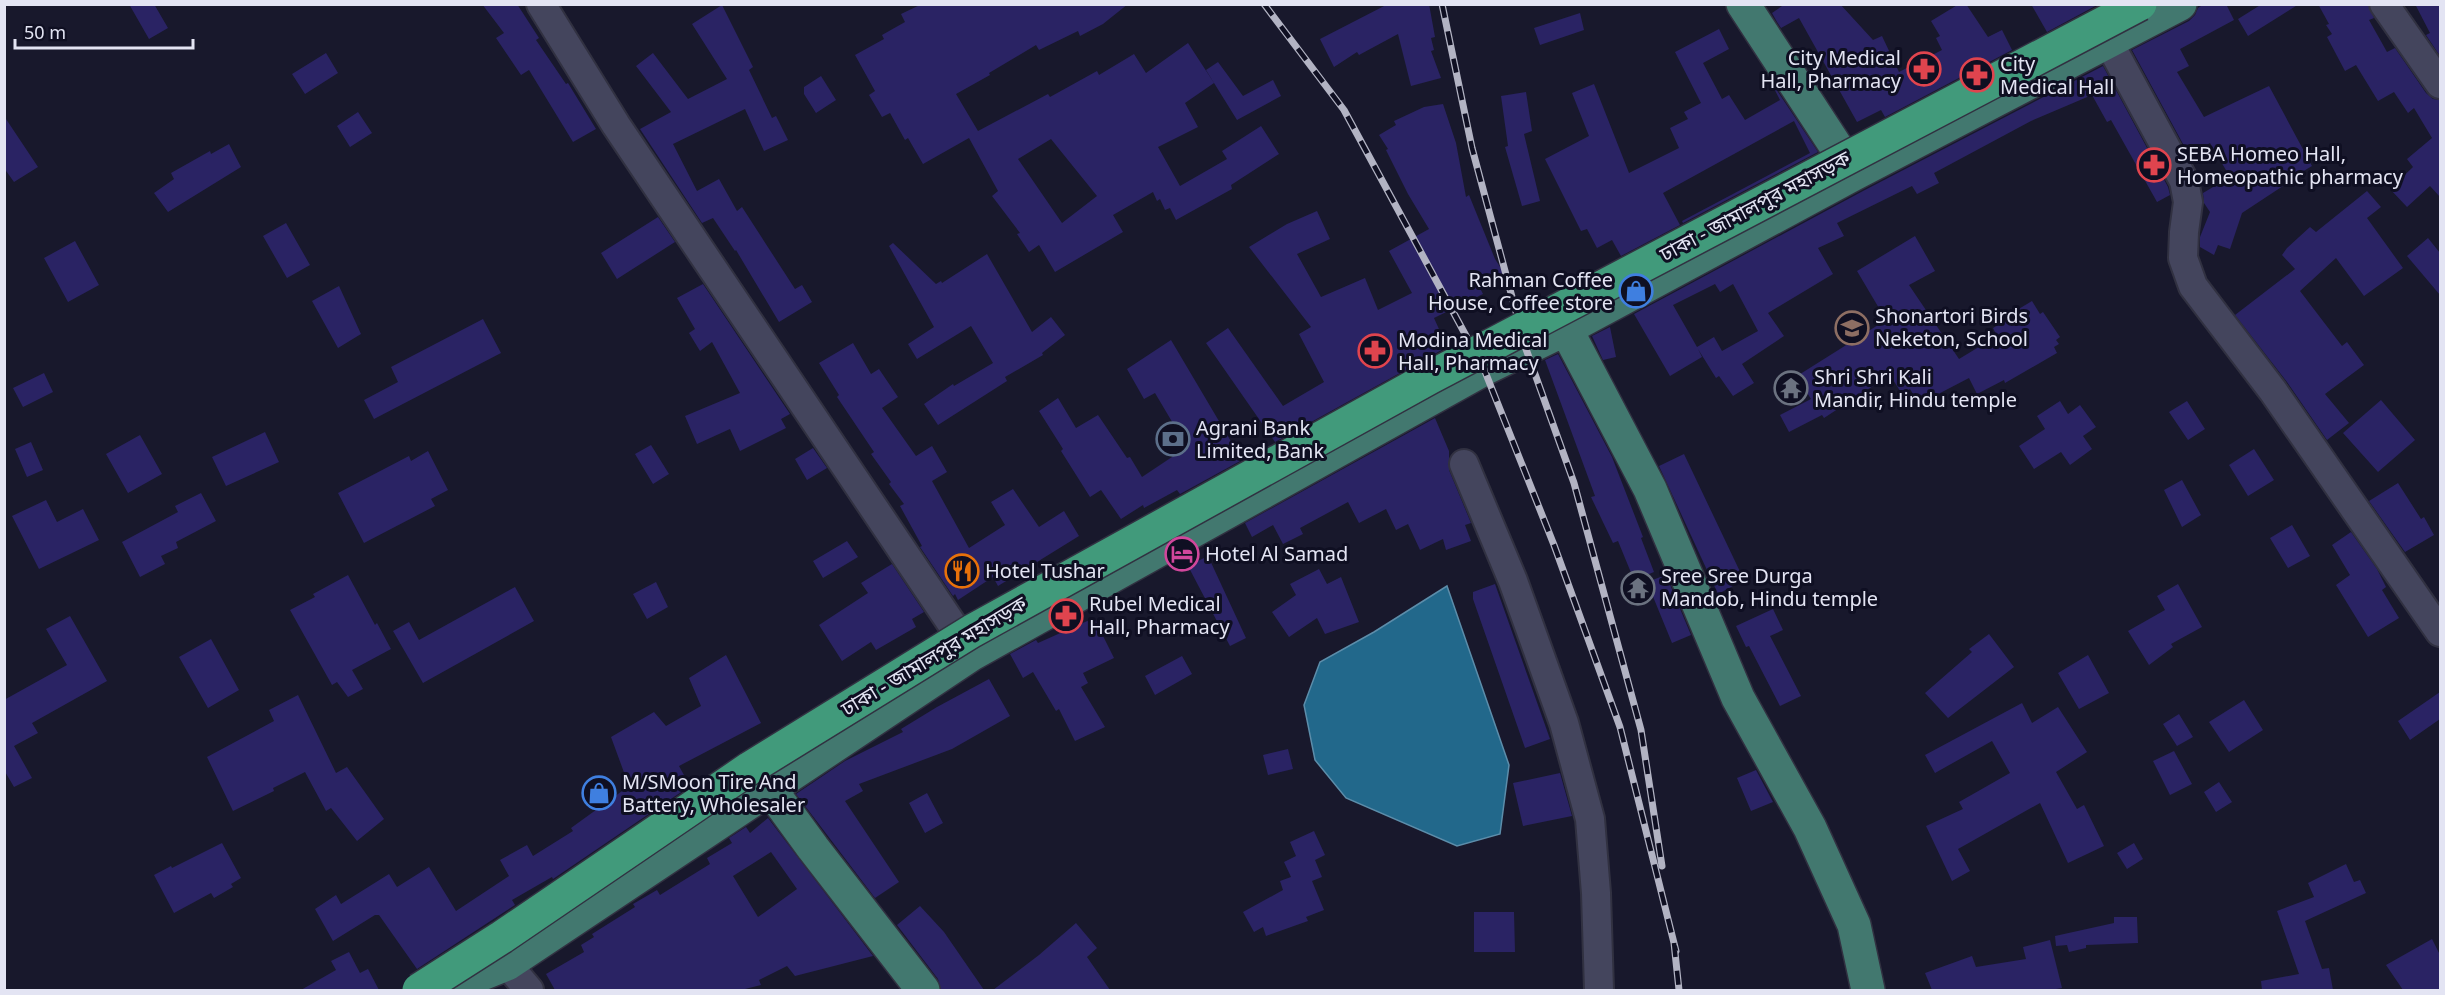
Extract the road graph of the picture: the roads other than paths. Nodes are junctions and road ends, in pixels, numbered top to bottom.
1 (541, 4) edge
2 (1743, 4) edge
3 (2140, 4) edge
4 (2180, 4) edge
5 (2384, 4) edge
6 (2108, 41) junction
7 (2440, 84) edge
8 (1854, 174) junction
9 (1566, 329) junction
10 (1464, 464) dead end
11 (2440, 632) edge
12 (972, 654) junction
13 (770, 789) junction
14 (507, 964) junction
15 (419, 990) edge
16 (442, 990) edge
17 (529, 990) edge
18 (923, 990) edge
19 (1599, 990) edge
20 (1868, 990) edge

1 - 12 street
2 - 8 main road
3 - 15 highway, ঢাকা - জামালপুর মহাসড়ক, bridge
4 - 6 main road
5 - 7 street
6 - 8 main road
6 - 11 street
8 - 9 main road
9 - 12 main road
9 - 20 main road
10 - 19 street
12 - 13 main road
13 - 14 main road
13 - 18 main road
14 - 16 main road
14 - 17 street

